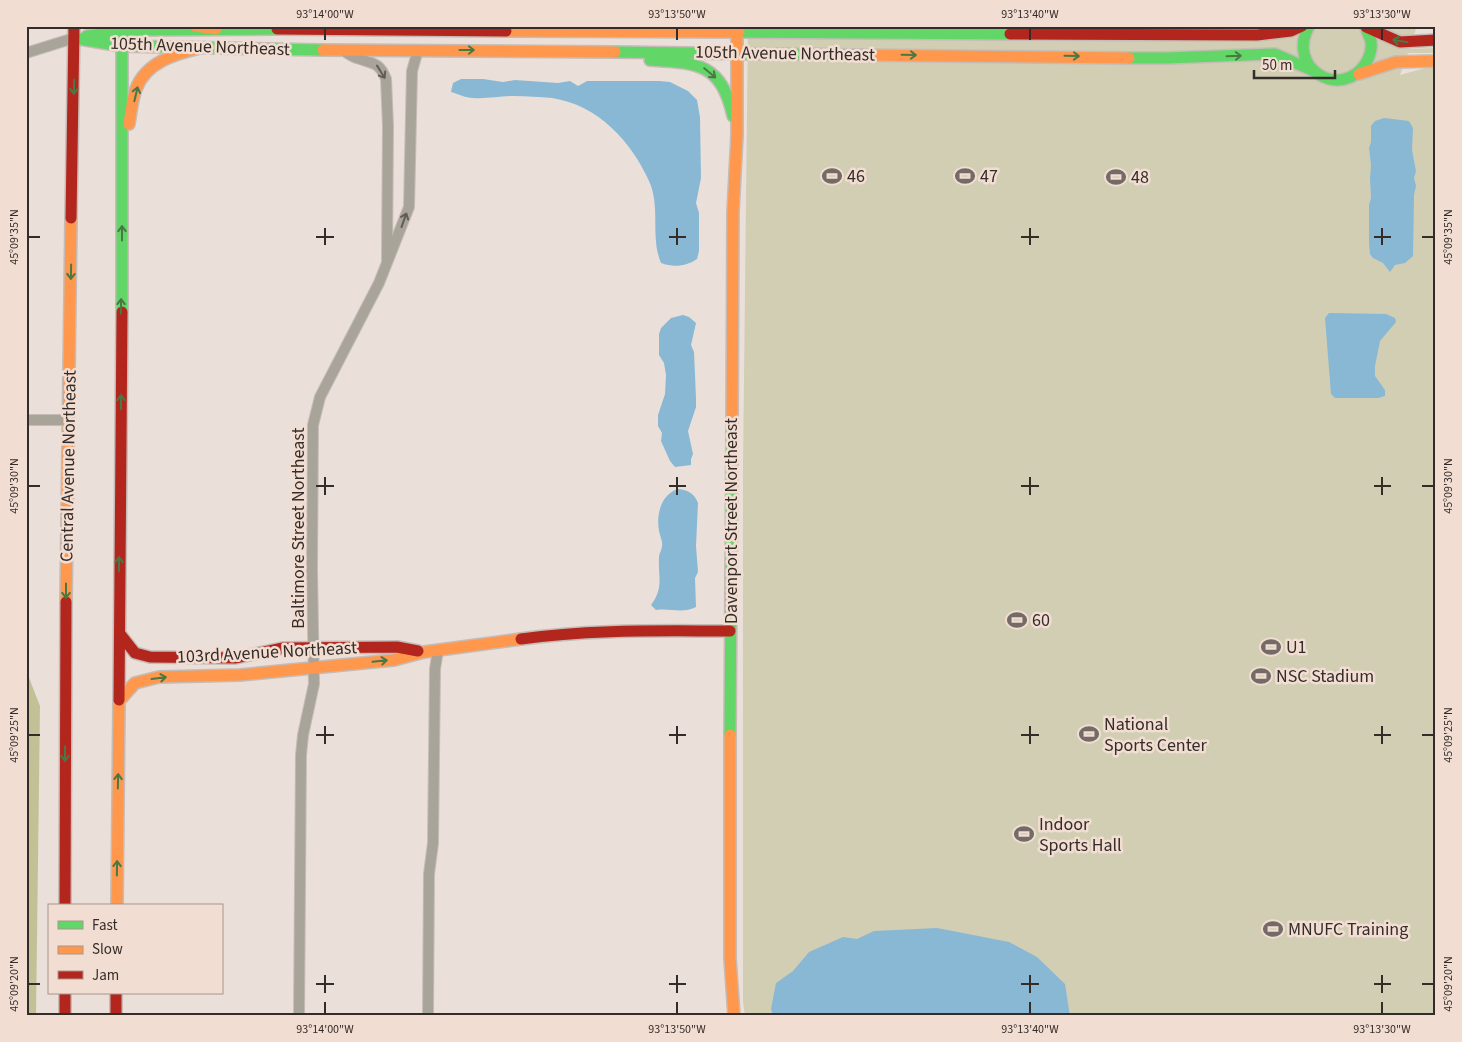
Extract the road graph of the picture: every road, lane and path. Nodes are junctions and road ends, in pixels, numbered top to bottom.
1 (195, 26) edge
2 (1302, 26) edge
3 (1309, 26) edge
4 (1366, 27) edge
5 (122, 28) edge
6 (395, 28) edge
7 (737, 28) edge
8 (216, 29) junction
9 (74, 32) edge
10 (1436, 40) edge
11 (121, 46) junction
12 (200, 48) junction
13 (341, 49) junction
14 (418, 50) junction
15 (577, 51) junction
16 (738, 53) junction
17 (26, 54) edge
18 (1436, 61) edge
19 (1314, 71) junction
20 (1356, 75) junction
21 (737, 135) junction
22 (122, 159) junction
23 (388, 266) junction
24 (26, 420) edge
25 (68, 420) junction
26 (730, 631) junction
27 (120, 634) junction
28 (313, 648) junction
29 (438, 650) junction
30 (424, 652) junction
31 (314, 667) junction
32 (119, 700) junction
33 (65, 904) edge
34 (117, 904) edge
35 (65, 994) edge
36 (116, 994) edge
37 (64, 1016) edge
38 (116, 1016) edge
39 (299, 1016) edge
40 (428, 1016) edge
41 (734, 1016) edge

1 - 8 main road
2 - 7 main road, 105th Avenue Northeast
3 - 19 main road
10 -> 4 main road
4 - 20 main road
5 - 8 main road, 105th Avenue Northeast
5 - 9 main road, 105th Avenue Northeast
5 - 11 main road
6 - 7 main road, 105th Avenue Northeast
6 - 8 main road, 105th Avenue Northeast
7 - 16 main road, Davenport Street Northeast
9 - 11 main road, 105th Avenue Northeast
9 - 17 street
9 -> 25 main road, Central Avenue Northeast
11 - 12 main road, 105th Avenue Northeast
11 - 22 main road
12 - 13 main road, 105th Avenue Northeast
22 -> 12 main road
13 - 14 main road, 105th Avenue Northeast
13 -> 23 street, Baltimore Street Northeast
14 -> 15 main road, 105th Avenue Northeast
23 -> 14 street, Baltimore Street Northeast
15 - 16 main road, 105th Avenue Northeast
15 -> 21 main road
16 -> 19 main road, 105th Avenue Northeast
16 - 21 main road, Davenport Street Northeast
18 - 20 main road, 105th Avenue Northeast
19 - 20 main road, 105th Avenue Northeast
21 - 26 main road, Davenport Street Northeast
27 -> 22 main road
23 - 28 street, Baltimore Street Northeast
24 - 25 street
25 -> 33 main road, Central Avenue Northeast
26 - 29 main road, 103rd Avenue Northeast
26 - 41 main road, Davenport Street Northeast
27 - 28 main road, 103rd Avenue Northeast
27 - 32 main road
28 - 30 main road, 103rd Avenue Northeast
28 - 31 street, Baltimore Street Northeast
29 - 30 main road, 103rd Avenue Northeast
29 - 40 street
31 -> 30 main road, 103rd Avenue Northeast
32 -> 31 main road, 103rd Avenue Northeast
31 - 39 street, Baltimore Street Northeast
34 -> 32 main road
35 - 37 main road
36 - 38 main road

